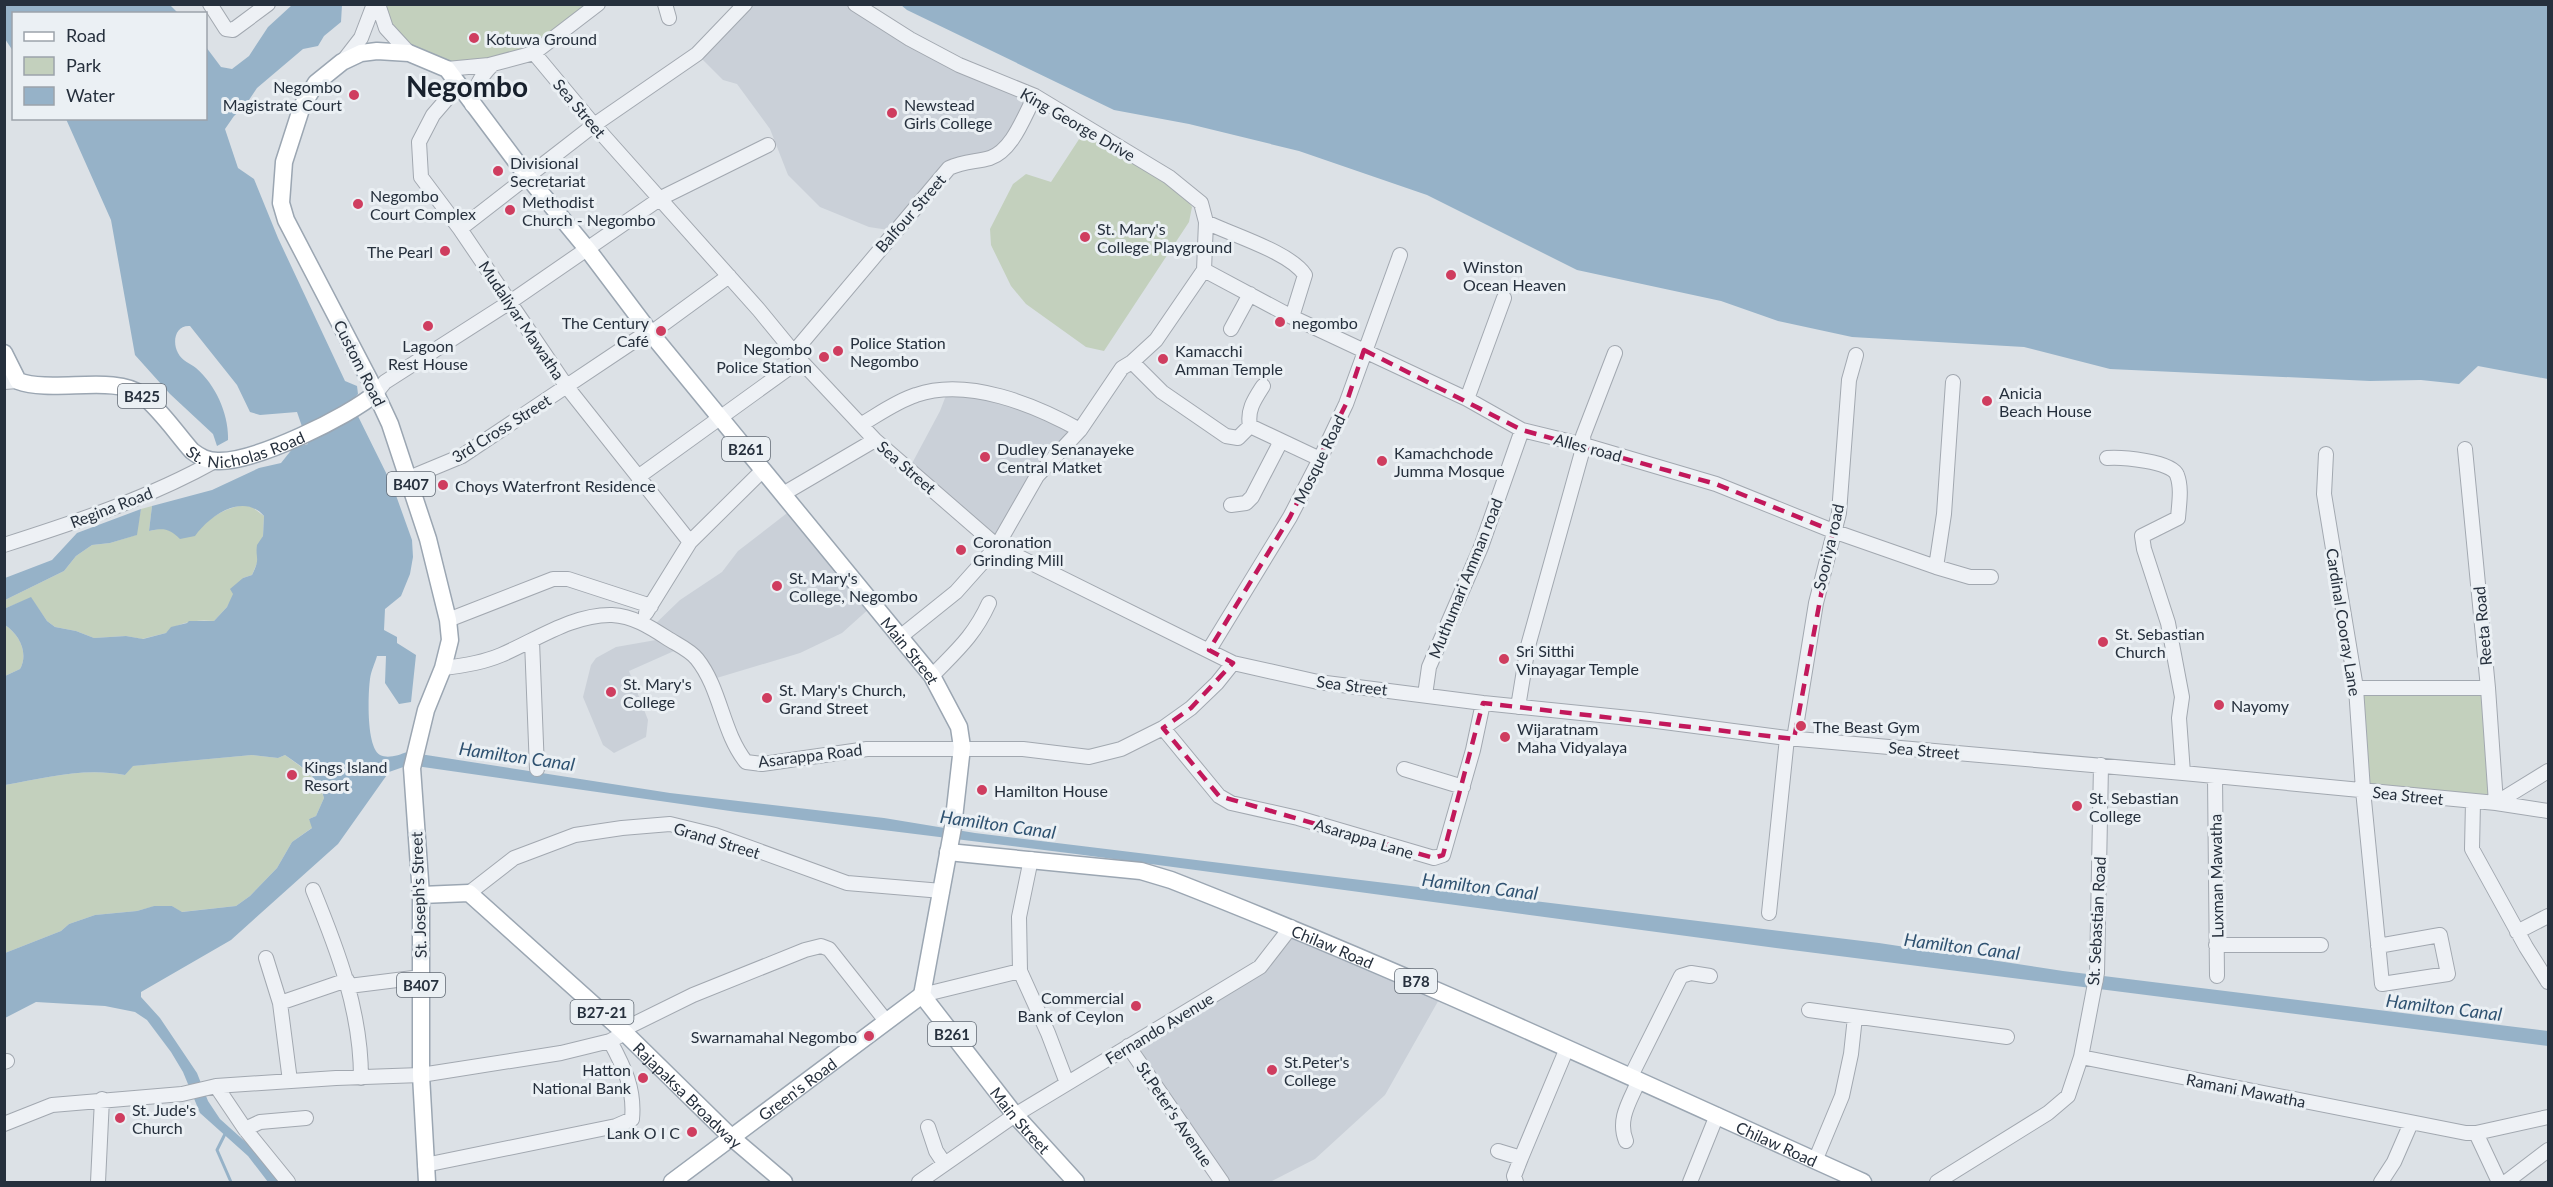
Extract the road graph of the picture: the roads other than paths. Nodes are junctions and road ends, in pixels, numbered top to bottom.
1 (210, 4) edge
2 (268, 4) edge
3 (376, 4) edge
4 (598, 4) edge
5 (745, 4) edge
6 (855, 4) edge
7 (410, 53) junction
8 (534, 53) junction
9 (342, 62) junction
10 (492, 65) junction
11 (447, 69) junction
12 (458, 86) junction
13 (1035, 96) junction
14 (472, 105) junction
15 (594, 125) junction
16 (768, 145) dead end
17 (526, 176) junction
18 (660, 198) junction
19 (1206, 222) junction
20 (460, 229) junction
21 (588, 249) junction
22 (1400, 255) dead end
23 (1204, 270) junction
24 (729, 276) junction
25 (1250, 294) junction
26 (1504, 298) dead end
27 (510, 302) junction
28 (1292, 316) junction
29 (1231, 329) dead end
30 (650, 332) junction
31 (1364, 351) junction
32 (4, 353) edge
33 (1615, 353) dead end
34 (1856, 355) dead end
35 (797, 356) junction
36 (1132, 362) junction
37 (11, 381) edge
38 (1953, 382) dead end
39 (1263, 386) dead end
40 (567, 387) junction
41 (376, 393) junction
42 (1467, 399) junction
43 (721, 418) junction
44 (862, 424) junction
45 (1250, 426) junction
46 (1080, 430) junction
47 (1522, 430) junction
48 (875, 440) junction
49 (1281, 441) junction
50 (1584, 445) junction
51 (2465, 449) dead end
52 (2326, 454) dead end
53 (2107, 458) dead end
54 (1320, 459) junction
55 (214, 461) junction
56 (763, 470) junction
57 (638, 477) junction
58 (409, 478) junction
59 (783, 494) junction
60 (1231, 505) dead end
61 (1833, 531) junction
62 (690, 542) junction
63 (4, 545) edge
64 (997, 546) junction
65 (1936, 567) junction
66 (1991, 577) dead end
67 (989, 603) dead end
68 (651, 606) junction
69 (448, 620) junction
70 (639, 621) junction
71 (900, 637) junction
72 (532, 641) junction
73 (1209, 650) junction
74 (1233, 663) junction
75 (443, 669) junction
76 (932, 676) junction
77 (2356, 688) junction
78 (2488, 688) junction
79 (1425, 695) junction
80 (1483, 704) junction
81 (1518, 707) junction
82 (1163, 728) junction
83 (1790, 739) junction
84 (962, 747) junction
85 (2101, 765) junction
86 (537, 769) dead end
87 (1404, 769) dead end
88 (2548, 771) edge
89 (2183, 773) junction
90 (2215, 777) junction
91 (1463, 787) junction
92 (412, 788) joint
93 (2363, 790) junction
94 (2473, 802) junction
95 (2496, 803) junction
96 (2548, 812) edge
97 (948, 852) junction
98 (1031, 859) junction
99 (313, 890) dead end
100 (942, 891) junction
101 (468, 893) junction
102 (421, 895) junction
103 (1769, 913) dead end
104 (2548, 916) edge
105 (1291, 927) junction
106 (2517, 932) junction
107 (2216, 945) junction
108 (2320, 945) dead end
109 (2378, 946) junction
110 (266, 958) dead end
111 (1020, 971) junction
112 (1710, 976) dead end
113 (2217, 976) dead end
114 (421, 977) junction
115 (2548, 982) edge
116 (348, 983) junction
117 (922, 995) junction
118 (280, 1003) junction
119 (1809, 1010) dead end
120 (1855, 1017) junction
121 (886, 1021) junction
122 (619, 1034) junction
123 (2007, 1037) dead end
124 (1128, 1046) junction
125 (1567, 1048) junction
126 (2081, 1057) junction
127 (421, 1075) junction
128 (361, 1077) junction
129 (1635, 1078) junction
130 (290, 1081) junction
131 (1067, 1083) junction
132 (211, 1087) junction
133 (102, 1099) junction
134 (1015, 1115) junction
135 (1718, 1115) junction
136 (2548, 1117) edge
137 (306, 1118) dead end
138 (2411, 1123) junction
139 (4, 1124) edge
140 (928, 1127) dead end
141 (245, 1129) junction
142 (2476, 1133) junction
143 (731, 1137) junction
144 (1626, 1142) dead end
145 (2548, 1150) edge
146 (1498, 1151) dead end
147 (1521, 1158) junction
148 (1815, 1161) junction
149 (944, 1163) junction
150 (425, 1165) junction
151 (98, 1182) edge
152 (288, 1182) edge
153 (427, 1182) edge
154 (672, 1182) edge
155 (784, 1182) edge
156 (919, 1182) edge
157 (1076, 1182) edge
158 (1222, 1182) edge
159 (1516, 1182) edge
160 (1690, 1182) edge
161 (1863, 1182) edge
162 (1937, 1182) edge
163 (2381, 1182) edge
164 (2499, 1182) edge
165 (2506, 1182) edge

1 - 2 street
3 - 7 street
3 - 9 street
4 - 8 street
5 - 15 street
6 - 13 street, King George Drive
7 - 9 main road, Custom Road / B407
7 - 11 main road
8 - 10 street
8 - 15 street, Sea Street
9 - 41 main road, Custom Road / B407
10 - 11 street
10 - 14 street
11 - 12 main road, Main Street / B261
12 - 14 main road, Main Street / B261
12 - 20 street, Mudaliyar Mawatha
13 - 19 street, King George Drive
13 - 35 street, Balfour Street
14 - 17 main road, Main Street / B261
15 - 17 street
15 - 18 street, Sea Street
16 - 18 street
17 - 20 street
17 - 21 main road, Main Street / B261
18 - 21 street
18 - 24 street, Sea Street
19 - 23 street
19 - 28 street
20 - 27 street, Mudaliyar Mawatha
21 - 27 street
21 - 30 main road, Main Street / B261
22 - 31 street, Mosque Road
23 - 25 street, Alles road
23 - 36 street
24 - 30 street, 3rd Cross Street
24 - 35 street, Sea Street
25 - 28 street, Alles road
25 - 29 street
26 - 42 street
27 - 40 street, Mudaliyar Mawatha
27 - 41 street
28 - 31 street, Alles road
30 - 40 street, 3rd Cross Street
30 - 43 main road, Main Street / B261
31 - 42 street, Alles road
31 - 54 street, Mosque Road
32 - 37 main road, St. Nicholas Road / B425
33 - 50 street
34 - 61 street, Sooriya road
35 - 43 street, Balfour Street
35 - 44 street, Sea Street
36 - 45 street
36 - 46 street
37 - 55 main road, St. Nicholas Road / B425
38 - 65 street
39 - 45 street
40 - 57 street, Mudaliyar Mawatha
40 - 58 street, 3rd Cross Street
41 - 55 main road, St. Nicholas Road
41 - 58 main road, Custom Road / B407
42 - 47 street, Alles road
43 - 56 main road, Main Street / B261
43 - 57 street, Balfour Street
44 - 46 street
44 - 48 street, Sea Street
45 - 49 street
46 - 64 street
47 - 50 street, Alles road
47 - 79 street, Muthumari Amman road
48 - 59 street
48 - 64 street, Sea Street
49 - 54 street
49 - 60 street
50 - 61 street, Alles road
50 - 81 street
51 - 78 street, Reeta Road
52 - 77 street, Cardinal Cooray Lane
53 - 89 street
54 - 73 street, Mosque Road
55 - 63 street, Regina Road
56 - 59 main road, Main Street / B261
56 - 62 street
57 - 62 street, Mudaliyar Mawatha
58 - 69 main road, Custom Road / B407
59 - 71 main road, Main Street / B261
61 - 65 street, Alles road
61 - 83 street, Sooriya road
62 - 68 street
64 - 71 street
64 - 73 street, Sea Street
65 - 66 street, Alles road
67 - 76 street
68 - 69 street
68 - 70 street
69 - 75 main road, Custom Road / B407
70 - 72 street, Asarappa Road
70 - 84 street, Asarappa Road
71 - 76 main road, Main Street / B261
72 - 75 street, Asarappa Road
72 - 86 street
73 - 74 street, Sea Street
74 - 79 street, Sea Street
74 - 82 street, Asarappa Road
75 - 92 main road, Custom Road / B407
76 - 84 main road, Main Street / B261
77 - 78 street
77 - 93 street, Cardinal Cooray Lane
78 - 95 street, Reeta Road
79 - 80 street, Sea Street
80 - 81 street, Sea Street
80 - 91 street, Asarappa Lane
81 - 83 street, Sea Street
82 - 84 street, Asarappa Road
82 - 91 street, Asarappa Lane
83 - 85 street, Sea Street
83 - 103 street, Sooriya road
84 - 97 main road, Main Street / B261
85 - 89 street, Sea Street
85 - 126 street, St. Sebastian Road
87 - 91 street
88 - 95 street
89 - 90 street, Sea Street
90 - 93 street, Sea Street
90 - 107 street, Luxman Mawatha
92 - 102 main road, St. Joseph's Street / B407
93 - 94 street, Sea Street
93 - 109 street, Cardinal Cooray Lane
94 - 95 street, Sea Street
94 - 106 street
95 - 96 street, Sea Street
97 - 98 main road, Chilaw Road / B78
97 - 100 main road, Main Street / B261
98 - 105 main road, Chilaw Road / B78
98 - 111 street
99 - 116 street
100 - 101 street, Grand Street
100 - 117 main road, Main Street / B261
101 - 102 main road
101 - 122 main road, Rajapaksa Broadway / B27-21
102 - 114 main road, St. Joseph's Street / B407
104 - 106 street
105 - 124 street, Fernando Avenue
105 - 125 main road, Chilaw Road / B78
106 - 115 street
107 - 108 street
107 - 113 street, Luxman Mawatha
109 - 109 street, Cardinal Cooray Lane
110 - 118 street
111 - 117 street
111 - 131 street
112 - 129 street
114 - 116 street
114 - 127 main road, St. Joseph's Street / B407
116 - 118 street
116 - 128 street
117 - 121 main road, Green's Road
117 - 134 main road, Main Street / B261
118 - 130 street
119 - 120 street
120 - 123 street
120 - 148 street
121 - 122 street
121 - 143 main road, Green's Road
122 - 127 street
122 - 143 main road, Rajapaksa Broadway / B27-21
122 - 150 street
124 - 131 street, Fernando Avenue
124 - 158 street, St.Peter's Avenue
125 - 129 main road, Chilaw Road / B78
125 - 147 street
126 - 138 street, Ramani Mawatha
126 - 162 street, St. Sebastian Road
127 - 128 street
127 - 150 main road, St. Joseph's Street / B407
128 - 130 street
129 - 135 main road, Chilaw Road / B78
129 - 144 street
130 - 132 street
131 - 134 street, Fernando Avenue
132 - 133 street
132 - 141 street
133 - 139 street
133 - 151 street
134 - 149 street, Fernando Avenue
134 - 157 main road, Main Street / B261
135 - 148 main road, Chilaw Road / B78
135 - 160 street
136 - 142 street, Ramani Mawatha
137 - 141 street
138 - 142 street, Ramani Mawatha
138 - 163 street
140 - 149 street
141 - 152 street
142 - 164 street
143 - 154 main road, Green's Road
143 - 155 main road, Rajapaksa Broadway / B27-21
145 - 165 street
146 - 147 street
147 - 159 street
148 - 161 main road, Chilaw Road / B78
149 - 156 street, Fernando Avenue
150 - 153 main road, St. Joseph's Street / B407

